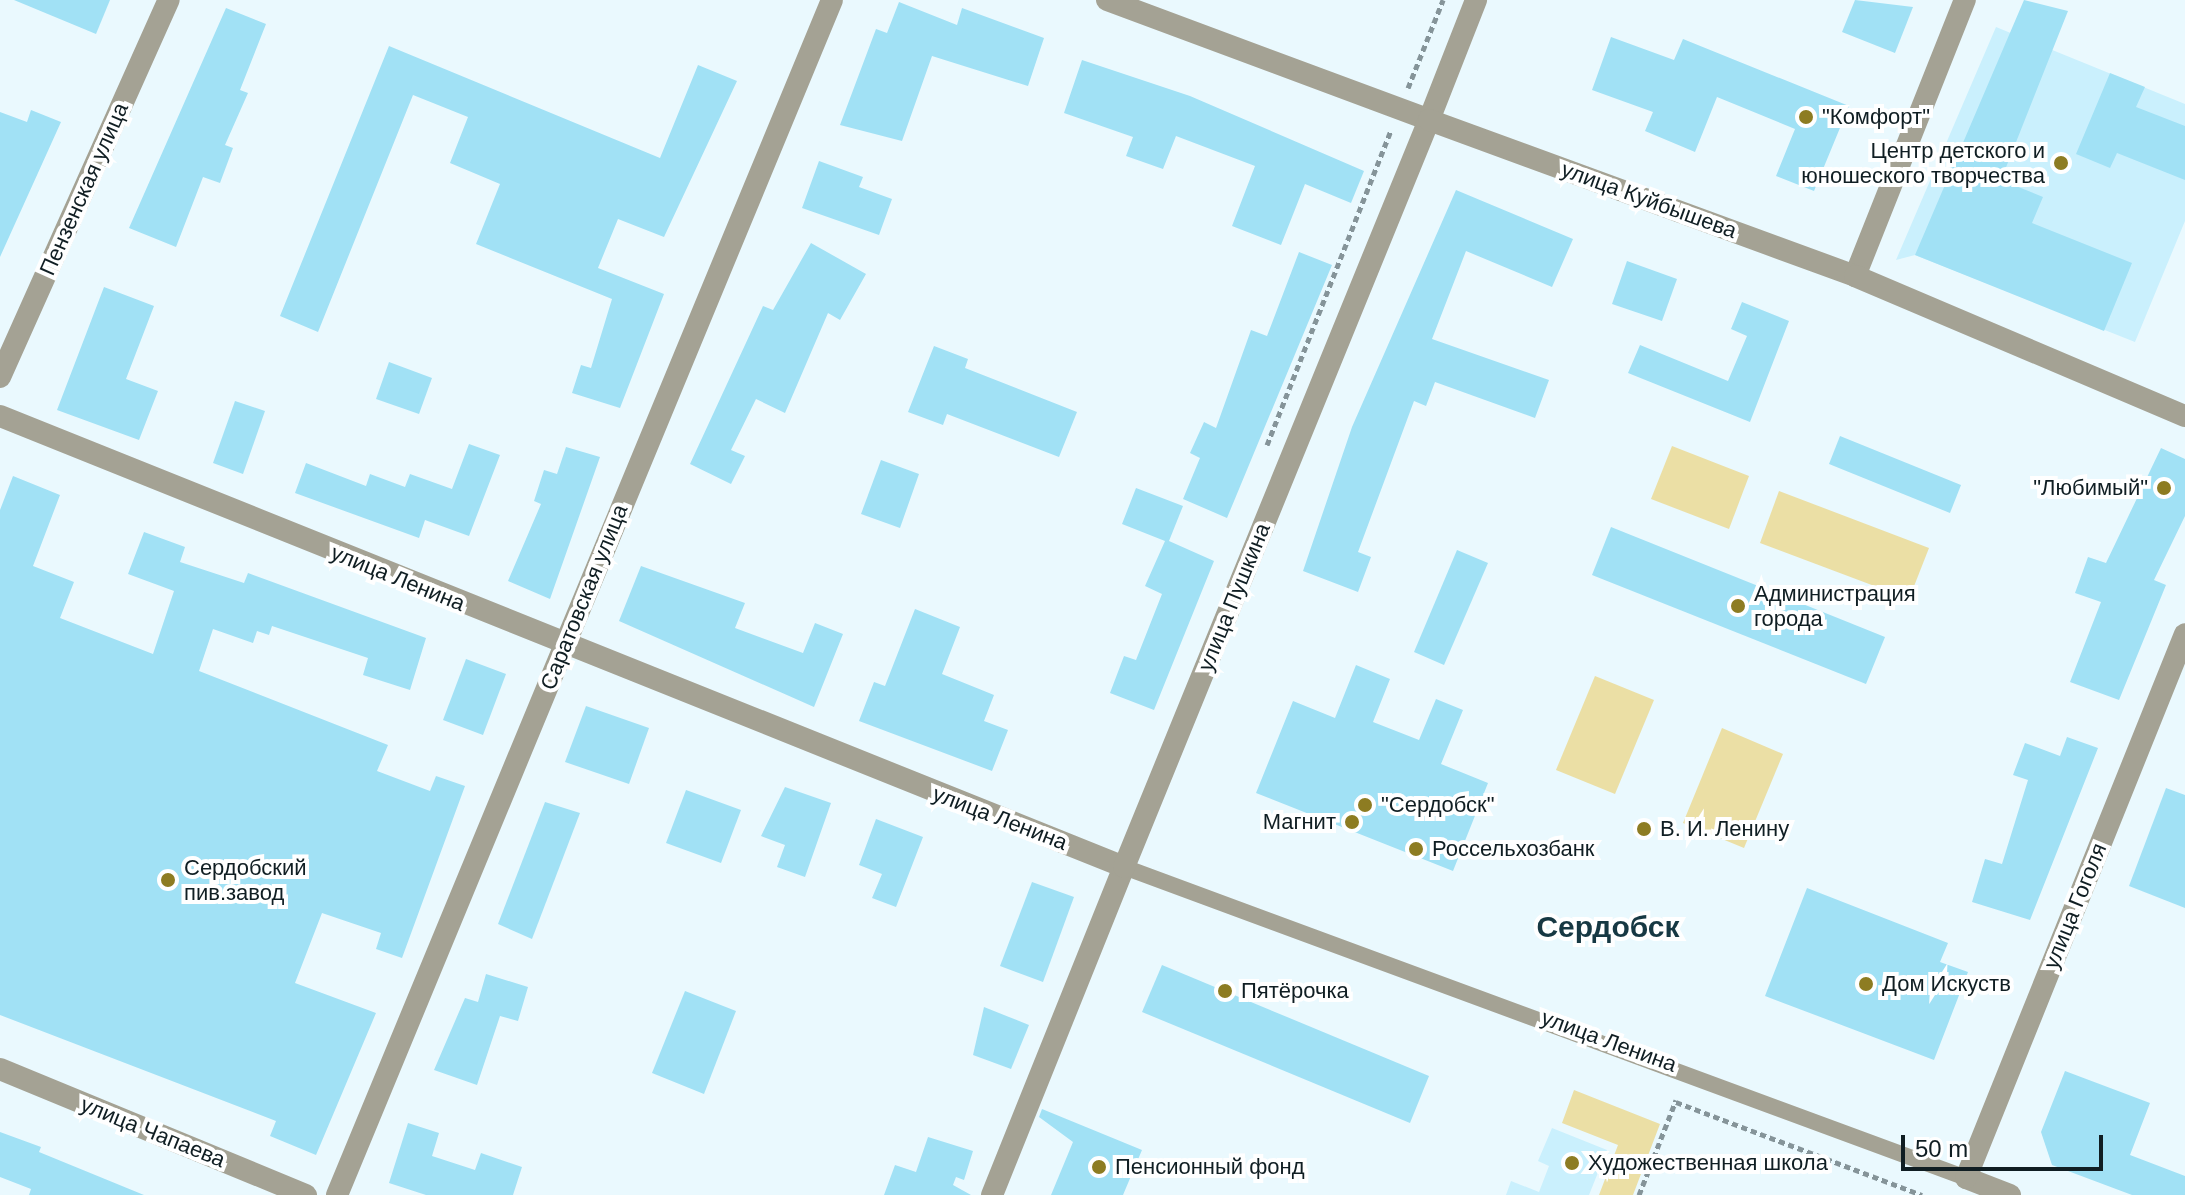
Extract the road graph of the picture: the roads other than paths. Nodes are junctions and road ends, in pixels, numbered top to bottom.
1 (169, 0) edge
2 (832, 0) edge
3 (1107, 0) edge
4 (1476, 0) edge
5 (1965, 0) edge
6 (1429, 120) junction
7 (1855, 276) junction
8 (0, 377) edge
9 (0, 416) edge
10 (2185, 416) edge
11 (2185, 634) edge
12 (564, 646) junction
13 (1124, 867) junction
14 (0, 1069) edge
15 (1966, 1178) junction
16 (306, 1195) edge
17 (337, 1195) edge
18 (992, 1195) edge
19 (2010, 1195) edge

1 - 8 street, Пензенская улица
2 - 12 street, Саратовская улица
3 - 6 street, улица Куйбышева
4 - 6 street, улица Пушкина
5 - 7 street
6 - 7 street, улица Куйбышева
6 - 13 street, улица Пушкина
7 - 10 street, улица Куйбышева
9 - 12 street, улица Ленина
11 - 15 street, улица Гоголя
12 - 13 street, улица Ленина
12 - 17 street, Саратовская улица
13 - 15 street, улица Ленина
13 - 18 street, улица Пушкина
14 - 16 street, улица Чапаева
15 - 19 street, улица Ленина

